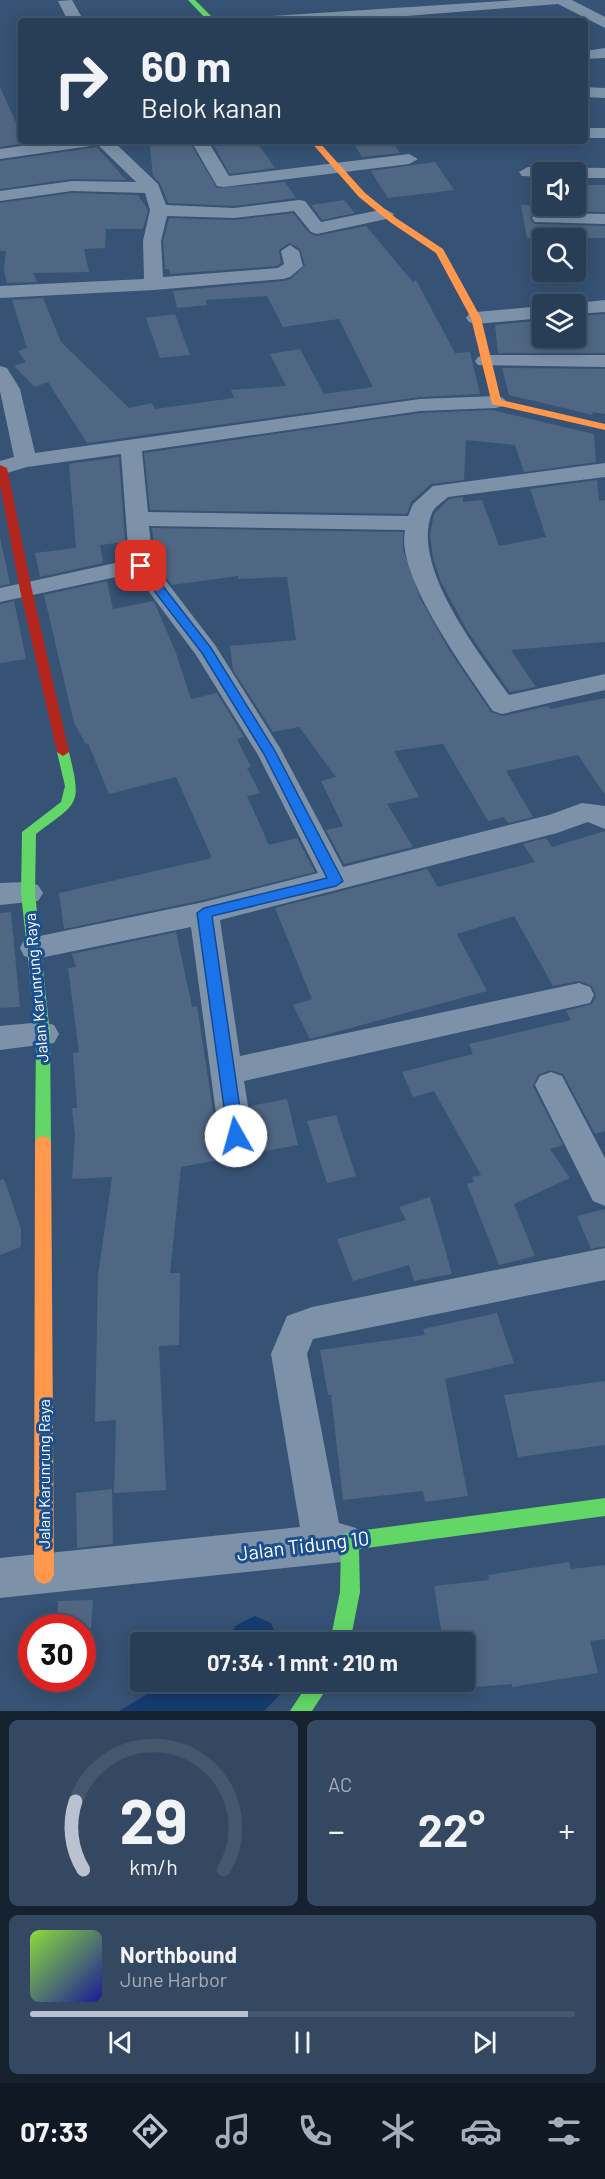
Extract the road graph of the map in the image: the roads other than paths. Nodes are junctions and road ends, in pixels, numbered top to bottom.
1 (191, 0) edge
2 (560, 0) edge
3 (65, 1) edge
4 (479, 4) edge
5 (74, 18) edge
6 (209, 18) edge
7 (309, 18) edge
8 (605, 24) edge
9 (605, 53) edge
10 (588, 56) dead end
11 (588, 92) edge
12 (605, 93) edge
13 (588, 133) edge
14 (605, 133) edge
15 (72, 144) edge
16 (106, 144) edge
17 (201, 144) edge
18 (317, 144) edge
19 (0, 154) edge
20 (409, 159) dead end
21 (339, 169) junction
22 (528, 172) dead end
23 (605, 173) edge
24 (152, 188) junction
25 (0, 196) edge
26 (159, 210) junction
27 (385, 214) junction
28 (541, 218) dead end
29 (605, 219) edge
30 (290, 251) dead end
31 (154, 284) junction
32 (0, 292) edge
33 (605, 306) edge
34 (586, 307) edge
35 (532, 313) edge
36 (476, 318) junction
37 (485, 361) junction
38 (605, 361) edge
39 (0, 372) edge
40 (496, 402) junction
41 (605, 427) edge
42 (131, 447) junction
43 (26, 461) junction
44 (1, 468) edge
45 (605, 470) edge
46 (135, 519) junction
47 (415, 522) junction
48 (141, 566) junction
49 (26, 590) junction
50 (0, 595) edge
51 (605, 682) edge
52 (605, 819) edge
53 (336, 881) junction
54 (14, 893) edge
55 (204, 913) junction
56 (35, 948) junction
57 (579, 994) dead end
58 (43, 1034) junction
59 (0, 1038) edge
60 (228, 1072) junction
61 (551, 1085) dead end
62 (236, 1136) dead end
63 (605, 1191) edge
64 (605, 1264) edge
65 (605, 1507) edge
66 (337, 1542) junction
67 (44, 1574) junction
68 (0, 1578) edge
69 (343, 1632) edge
70 (314, 1692) edge
71 (300, 1711) edge

1 - 6 street
2 - 4 street
2 - 8 street
3 - 5 street
4 - 7 street
9 - 10 street
11 - 12 street
13 - 14 street
15 - 19 street
16 - 24 street
17 - 21 street
18 - 21 street
20 - 21 street
21 - 27 street
22 - 23 street
24 - 25 street
24 - 26 street
26 - 27 street
26 - 31 street
27 - 36 street
28 - 29 street
30 - 31 street
31 - 32 street
33 - 34 street
35 - 36 street
36 - 37 street
37 - 38 street
37 - 40 street
39 - 43 street
40 - 41 street
40 - 42 street
42 - 43 street
42 - 46 street
43 - 44 street
44 - 49 street, Jalan Karunrung Raya
45 - 47 street
46 - 47 street
46 - 48 street
47 - 51 street
48 - 49 street
48 - 53 street
49 - 50 street
49 - 54 street, Jalan Karunrung Raya
52 - 53 street
53 - 55 street
54 - 56 street, Jalan Karunrung Raya
55 - 56 street
55 - 60 street
56 - 58 street, Jalan Karunrung Raya
57 - 60 street
58 - 59 street
58 - 67 street, Jalan Karunrung Raya
60 - 62 street
61 - 63 street
64 - 66 street
65 - 66 street, Jalan Tidung 10
66 - 67 street, Jalan Tidung 10
66 - 69 street
67 - 68 street, Jalan Tidung 10
70 - 71 street

